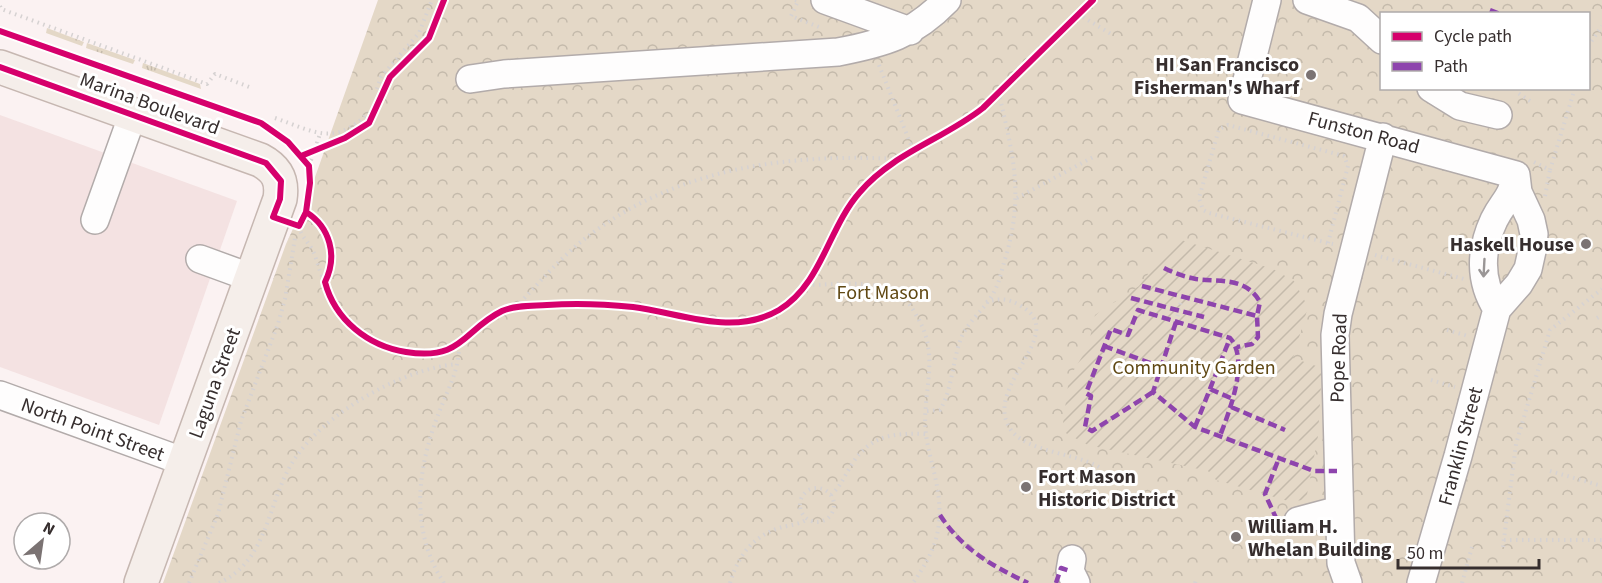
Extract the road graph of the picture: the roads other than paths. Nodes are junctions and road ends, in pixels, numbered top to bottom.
1 (825, 0) edge
2 (947, 0) edge
3 (1267, 0) edge
4 (1307, 0) edge
5 (910, 31) junction
6 (1380, 38) edge
7 (0, 67) edge
8 (470, 79) dead end
9 (1434, 90) edge
10 (133, 114) junction
11 (1498, 115) dead end
12 (1383, 137) junction
13 (1523, 167) junction
14 (295, 173) joint
15 (95, 220) dead end
16 (200, 259) dead end
17 (252, 278) junction
18 (1497, 309) junction
19 (0, 395) edge
20 (185, 462) junction
21 (1339, 510) junction
22 (1298, 520) dead end
23 (141, 583) edge
24 (1348, 583) edge
25 (1421, 583) edge

1 - 5 street
2 - 5 street
3 - 12 street, Funston Road
4 - 6 street
5 - 8 street
7 - 10 main road, Marina Boulevard
9 - 11 street
10 - 14 main road, Marina Boulevard
10 - 15 street
12 - 13 street, Funston Road
12 - 21 street, Pope Road
13 -> 18 street
13 - 18 street, Franklin Street
14 - 17 main road, Laguna Street
16 - 17 street
17 - 20 main road, Laguna Street
18 - 25 street, Franklin Street
19 - 20 street, North Point Street
20 - 23 main road, Laguna Street
21 - 22 street
21 - 24 street, Pope Road

